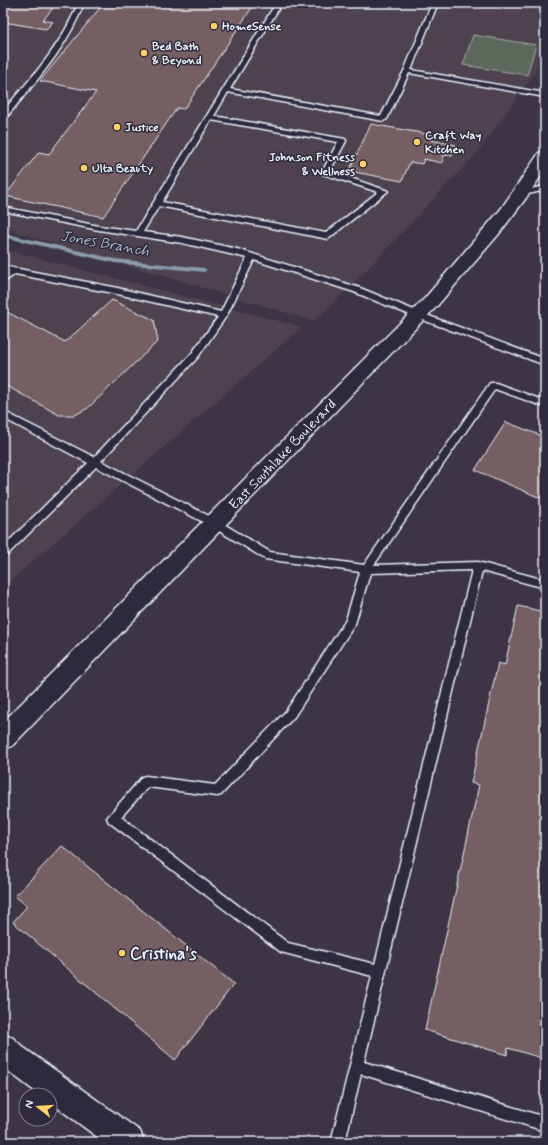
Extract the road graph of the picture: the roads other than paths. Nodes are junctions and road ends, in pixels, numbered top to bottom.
1 (81, 3) edge
2 (279, 3) edge
3 (435, 3) edge
4 (407, 71) junction
5 (226, 90) junction
6 (545, 95) edge
7 (3, 116) edge
8 (209, 117) junction
9 (545, 156) edge
10 (545, 188) edge
11 (520, 194) junction
12 (156, 203) junction
13 (3, 209) edge
14 (138, 234) junction
15 (252, 257) junction
16 (3, 269) edge
17 (14, 271) junction
18 (3, 280) edge
19 (418, 315) junction
20 (223, 316) junction
21 (545, 362) edge
22 (545, 404) edge
23 (3, 414) edge
24 (95, 462) junction
25 (214, 523) junction
26 (3, 553) edge
27 (478, 566) junction
28 (366, 569) junction
29 (545, 584) edge
30 (3, 738) edge
31 (380, 972) junction
32 (3, 1048) edge
33 (357, 1066) junction
34 (545, 1124) edge
35 (129, 1142) edge
36 (338, 1142) edge

1 - 7 lane
2 - 5 lane
3 - 4 lane
4 - 5 lane
4 - 6 lane
5 - 8 lane
8 - 12 lane
8 - 12 lane
9 - 11 main road, East Southlake Boulevard
10 - 11 lane
11 - 19 main road, East Southlake Boulevard
12 - 14 lane
13 - 14 lane
14 - 15 lane
15 - 19 lane
15 - 20 lane
16 - 17 lane
17 - 18 lane
17 - 20 lane
19 - 21 lane
19 - 25 main road, East Southlake Boulevard
20 - 24 lane
22 - 28 lane
23 - 24 lane
24 - 25 lane
24 - 26 lane
25 - 28 lane
25 - 30 main road, East Southlake Boulevard
27 - 28 lane
27 - 29 lane
27 - 31 lane
28 - 31 lane
31 - 33 lane
32 - 35 main road
33 - 34 lane
33 - 36 lane

